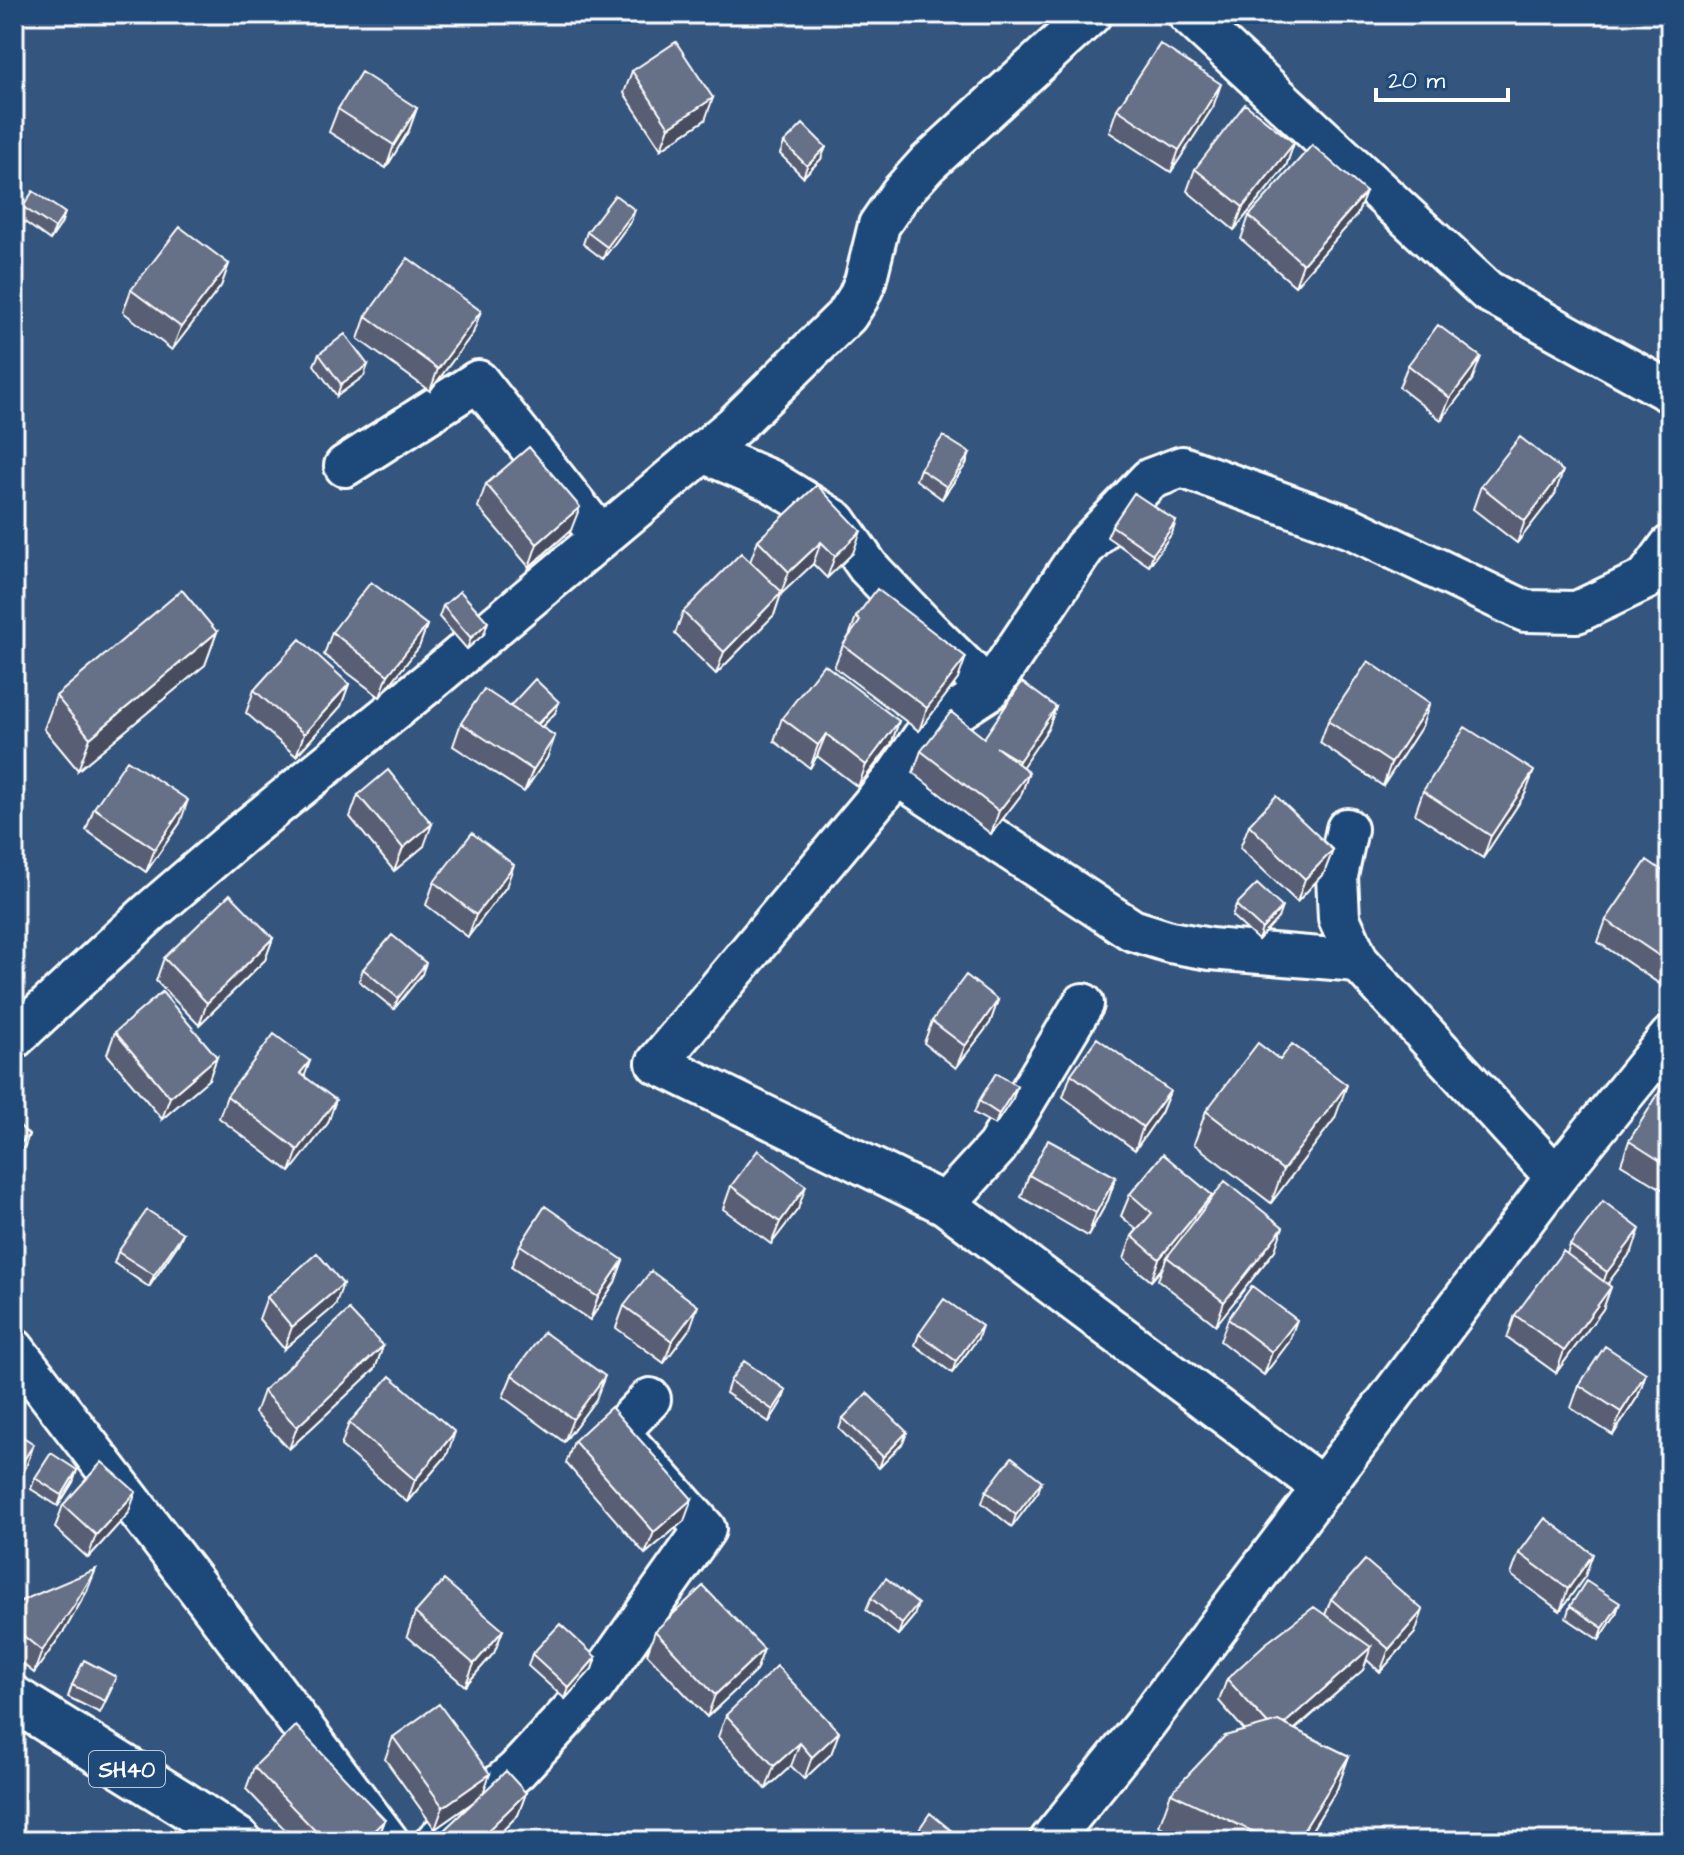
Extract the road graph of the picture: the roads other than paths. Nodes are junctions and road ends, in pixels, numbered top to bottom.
1 (1091, 14) edge
2 (1188, 14) edge
3 (1670, 392) edge
4 (703, 452) junction
5 (345, 466) dead end
6 (601, 537) junction
7 (1670, 546) edge
8 (989, 690) junction
9 (897, 775) junction
10 (1347, 829) dead end
11 (1358, 961) junction
12 (1083, 1004) dead end
13 (1670, 1037) edge
14 (14, 1038) edge
15 (1556, 1177) junction
16 (945, 1204) junction
17 (14, 1349) edge
18 (650, 1399) dead end
19 (1322, 1487) junction
20 (14, 1699) edge
21 (239, 1841) edge
22 (388, 1841) edge
23 (436, 1841) edge
24 (1050, 1841) edge

1 - 4 street
2 - 3 street
4 - 6 street
4 - 8 street
5 - 6 street
6 - 14 street
7 - 8 street
8 - 9 street
9 - 11 street
9 - 16 street
10 - 11 street
11 - 15 street
12 - 16 street
13 - 15 street
15 - 19 street
16 - 19 street
17 - 22 street
18 - 23 street
19 - 24 street
20 - 21 main road, SH40

